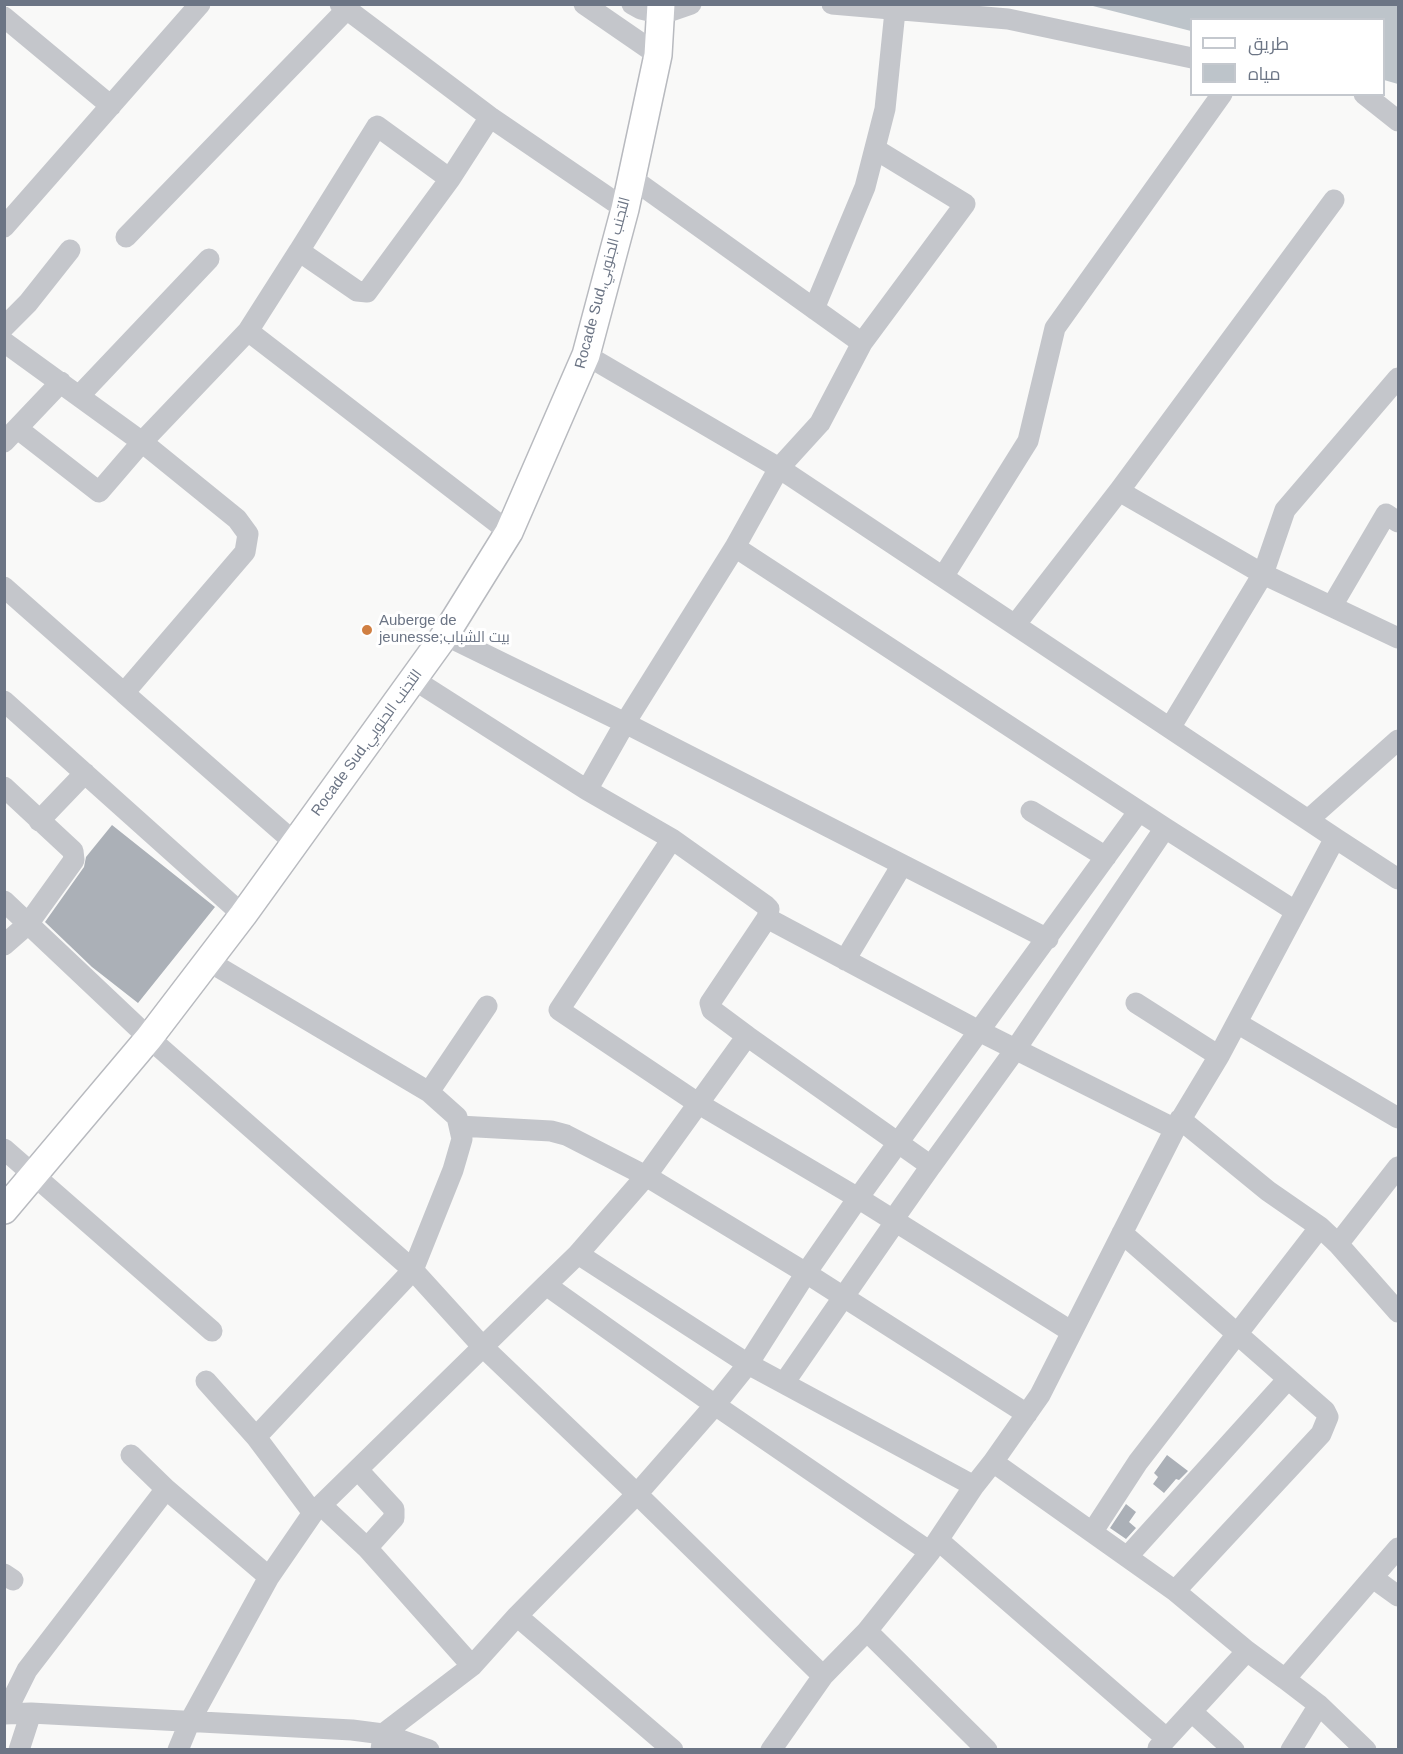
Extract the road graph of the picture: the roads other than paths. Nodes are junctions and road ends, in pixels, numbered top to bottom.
1 (200, 4) edge
2 (584, 4) edge
3 (632, 4) edge
4 (691, 4) edge
5 (832, 4) edge
6 (343, 7) edge
7 (662, 9) edge
8 (895, 11) junction
9 (4, 17) edge
10 (658, 55) junction
11 (1190, 58) edge
12 (1221, 96) edge
13 (1367, 96) edge
14 (111, 106) junction
15 (490, 117) junction
16 (1398, 121) edge
17 (875, 149) junction
18 (630, 177) junction
19 (450, 179) junction
20 (1334, 200) dead end
21 (625, 209) junction
22 (4, 227) edge
23 (126, 237) dead end
24 (70, 250) dead end
25 (299, 251) junction
26 (209, 259) dead end
27 (814, 309) junction
28 (4, 327) edge
29 (248, 331) junction
30 (4, 342) edge
31 (862, 343) junction
32 (586, 355) junction
33 (1398, 378) edge
34 (61, 382) junction
35 (79, 396) junction
36 (11, 435) edge
37 (142, 442) junction
38 (779, 468) junction
39 (1119, 490) junction
40 (1398, 522) edge
41 (509, 532) junction
42 (735, 547) junction
43 (1263, 574) junction
44 (943, 577) junction
45 (4, 587) edge
46 (1332, 606) junction
47 (1015, 625) junction
48 (445, 635) junction
49 (1398, 638) edge
50 (414, 679) junction
51 (124, 693) junction
52 (4, 701) edge
53 (625, 723) junction
54 (1170, 728) junction
55 (1398, 740) edge
56 (86, 774) junction
57 (4, 787) edge
58 (587, 790) junction
59 (1031, 811) dead end
60 (1139, 811) junction
61 (1308, 820) junction
62 (39, 821) junction
63 (1165, 828) junction
64 (1335, 838) junction
65 (672, 839) junction
66 (295, 843) junction
67 (1106, 857) junction
68 (902, 865) junction
69 (1398, 879) edge
70 (4, 901) edge
71 (1295, 911) junction
72 (243, 915) junction
73 (767, 918) junction
74 (28, 924) junction
75 (1048, 939) junction
76 (4, 945) edge
77 (845, 960) junction
78 (208, 961) junction
79 (1136, 1003) dead end
80 (487, 1006) dead end
81 (1237, 1023) junction
82 (979, 1032) junction
83 (747, 1036) junction
84 (149, 1038) junction
85 (1015, 1050) junction
86 (1219, 1056) junction
87 (429, 1092) junction
88 (699, 1104) junction
89 (1398, 1118) edge
90 (1178, 1124) junction
91 (459, 1126) junction
92 (897, 1143) junction
93 (4, 1149) edge
94 (931, 1166) junction
95 (1398, 1167) edge
96 (35, 1174) junction
97 (646, 1176) junction
98 (858, 1198) junction
99 (4, 1210) edge
100 (894, 1220) junction
101 (1320, 1227) junction
102 (1122, 1233) junction
103 (1338, 1244) junction
104 (578, 1254) junction
105 (412, 1270) junction
106 (806, 1273) junction
107 (546, 1285) junction
108 (844, 1298) junction
109 (1398, 1312) edge
110 (212, 1331) dead end
111 (1072, 1332) junction
112 (1236, 1334) junction
113 (482, 1346) junction
114 (748, 1364) junction
115 (1288, 1379) junction
116 (206, 1381) dead end
117 (784, 1383) junction
118 (715, 1405) junction
119 (1027, 1414) junction
120 (256, 1437) junction
121 (131, 1455) dead end
122 (993, 1462) junction
123 (358, 1470) junction
124 (974, 1486) junction
125 (166, 1489) junction
126 (637, 1494) junction
127 (317, 1509) junction
128 (1093, 1531) junction
129 (934, 1546) junction
130 (367, 1548) junction
131 (1398, 1548) edge
132 (1128, 1556) junction
133 (269, 1577) junction
134 (1373, 1578) junction
135 (1175, 1591) junction
136 (1398, 1596) edge
137 (517, 1616) junction
138 (867, 1631) junction
139 (1247, 1651) junction
140 (472, 1666) junction
141 (823, 1676) junction
142 (1285, 1679) junction
143 (1319, 1705) junction
144 (1192, 1712) junction
145 (31, 1713) junction
146 (5, 1714) edge
147 (190, 1721) junction
148 (352, 1730) junction
149 (382, 1742) edge
150 (1161, 1744) edge
151 (19, 1749) edge
152 (178, 1749) edge
153 (343, 1749) edge
154 (429, 1749) edge
155 (673, 1749) edge
156 (771, 1749) edge
157 (987, 1749) edge
158 (1234, 1749) edge
159 (1291, 1749) edge
160 (1366, 1749) edge

1 - 14 street
2 - 10 street
3 - 7 street
4 - 7 street
5 - 8 street
6 - 15 street
6 - 23 street
7 - 10 main road, Rocade Sud,التجنب الجنوبي
8 - 11 street
8 - 17 street
9 - 14 street
10 - 18 main road, Rocade Sud,التجنب الجنوبي
12 - 44 street
13 - 16 street
14 - 22 street
15 - 19 street
15 - 21 street
17 - 27 street
17 - 31 street
18 - 21 main road, Rocade Sud,التجنب الجنوبي
18 - 27 street
19 - 25 street
19 - 25 street
20 - 39 street
21 - 32 main road, Rocade Sud,التجنب الجنوبي
24 - 28 street
25 - 29 street
26 - 35 street
27 - 31 street
29 - 37 street
29 - 41 street
30 - 34 street
31 - 38 street
32 - 38 street
32 - 41 main road, Rocade Sud,التجنب الجنوبي
33 - 43 street
34 - 35 street
34 - 36 street
35 - 37 street
36 - 37 street
37 - 51 street
38 - 42 street
38 - 44 street
39 - 43 street
39 - 47 street
40 - 46 street
41 - 48 main road, Rocade Sud,التجنب الجنوبي
42 - 53 street
42 - 60 street
43 - 46 street
43 - 54 street
44 - 47 street
45 - 51 street
46 - 49 street
47 - 54 street
48 - 50 main road, Rocade Sud,التجنب الجنوبي
48 - 53 street
50 - 58 street
50 - 66 main road, Rocade Sud,التجنب الجنوبي
51 - 66 street
52 - 56 street
53 - 58 street
53 - 68 street
54 - 61 street
55 - 61 street
56 - 62 street
56 - 72 street
57 - 62 street
58 - 65 street
59 - 67 street
60 - 63 street
60 - 67 street
61 - 64 street
62 - 74 street
63 - 71 street
63 - 85 street
64 - 69 street
64 - 71 street
65 - 73 street
65 - 88 street
66 - 72 main road, Rocade Sud,التجنب الجنوبي
67 - 75 street
68 - 75 street
68 - 77 street
70 - 74 street
71 - 81 street
72 - 78 main road, Rocade Sud,التجنب الجنوبي
73 - 77 street
73 - 83 street
74 - 76 street
74 - 84 street
75 - 82 street
77 - 82 street
78 - 84 main road, Rocade Sud,التجنب الجنوبي
78 - 87 street
79 - 86 street
80 - 87 street
81 - 86 street
81 - 89 street
82 - 85 street
82 - 92 street
83 - 88 street
83 - 92 street
84 - 96 main road, Rocade Sud,التجنب الجنوبي
84 - 105 street
85 - 90 street
85 - 94 street
86 - 90 street
87 - 91 street
88 - 97 street
88 - 98 street
90 - 101 street
90 - 102 street
91 - 97 street
91 - 105 street
92 - 94 street
92 - 98 street
93 - 96 street
94 - 100 street
95 - 103 street
96 - 99 main road, Rocade Sud,التجنب الجنوبي
96 - 110 street
97 - 104 street
97 - 106 street
98 - 100 street
98 - 106 street
100 - 108 street
100 - 111 street
101 - 103 street
101 - 112 street
102 - 111 street
102 - 112 street
103 - 109 street
104 - 107 street
104 - 114 street
105 - 113 street
105 - 120 street
106 - 108 street
106 - 114 street
107 - 113 street
107 - 118 street
108 - 117 street
108 - 119 street
111 - 119 street
112 - 115 street
112 - 128 street
113 - 123 street
113 - 126 street
114 - 117 street
114 - 118 street
115 - 132 street
115 - 135 street
116 - 120 street
117 - 124 street
118 - 126 street
118 - 129 street
119 - 122 street
120 - 127 street
121 - 125 street
122 - 124 street
122 - 128 street
123 - 127 street
123 - 130 street
124 - 129 street
125 - 133 street
125 - 146 street
126 - 137 street
126 - 141 street
127 - 130 street
127 - 133 street
128 - 132 street
129 - 138 street
129 - 150 street
130 - 140 street
131 - 134 street
132 - 135 street
133 - 147 street
134 - 136 street
134 - 142 street
135 - 139 street
137 - 140 street
137 - 155 street
138 - 141 street
138 - 157 street
139 - 142 street
139 - 144 street
140 - 149 street
141 - 156 street
142 - 143 street
143 - 159 street
143 - 160 street
144 - 150 street
144 - 158 street
145 - 146 street
145 - 147 street
145 - 151 street
147 - 148 street
147 - 152 street
148 - 149 street
148 - 153 street
149 - 154 street

